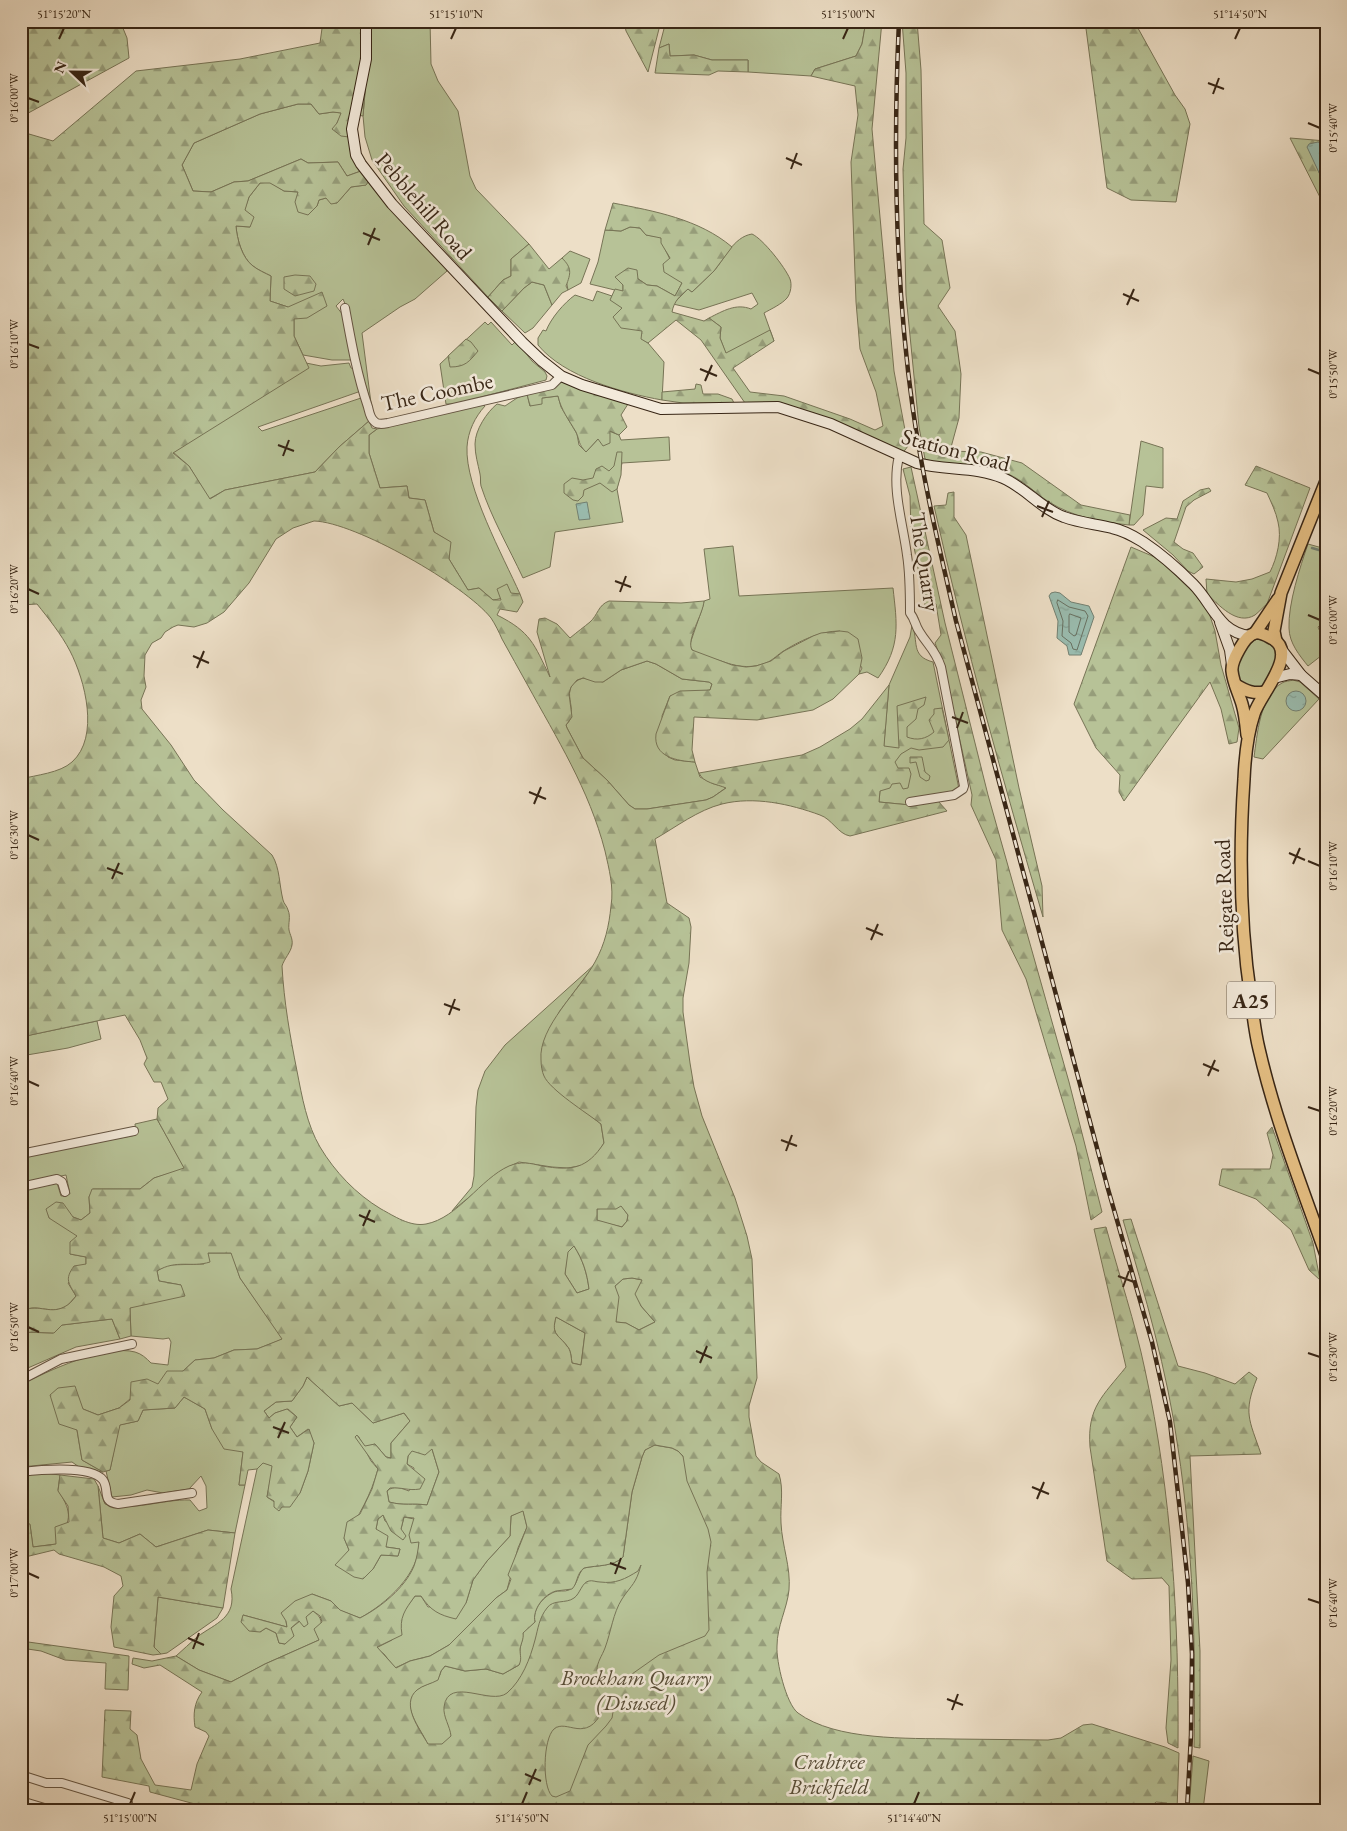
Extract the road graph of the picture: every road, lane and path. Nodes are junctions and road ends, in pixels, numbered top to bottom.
1 (366, 21) edge
2 (345, 308) dead end
3 (561, 376) junction
4 (899, 456) junction
5 (1326, 481) edge
6 (1282, 593) junction
7 (1219, 619) junction
8 (1252, 634) junction
9 (1278, 645) junction
10 (1232, 664) junction
11 (1301, 675) junction
12 (1274, 678) junction
13 (1236, 684) junction
14 (1265, 692) junction
15 (1326, 697) edge
16 (1247, 735) junction
17 (910, 802) dead end
18 (134, 1131) dead end
19 (21, 1154) edge
20 (21, 1187) edge
21 (65, 1192) dead end
22 (1326, 1255) edge
23 (132, 1344) dead end
24 (21, 1380) edge
25 (21, 1472) edge
26 (192, 1493) dead end
27 (21, 1775) edge
28 (21, 1801) edge
29 (128, 1803) dead end
30 (51, 1810) edge

1 - 3 main road, Pebblehill Road
2 - 3 street, The Coombe
3 - 4 main road, Station Road
4 - 7 main road, Station Road
4 - 17 street, The Quarry
5 - 6 main road
6 - 8 main road
6 - 9 main road
7 - 8 main road, Station Road
7 - 10 main road, Station Road
8 - 9 main road
8 - 10 main road
9 - 11 main road
9 - 12 main road
10 - 13 main road
11 - 12 main road
11 - 15 main road
12 - 14 main road
13 - 14 main road
13 - 16 main road, Reigate Road / A25
14 - 16 main road, Reigate Road / A25
16 - 22 main road, Reigate Road / A25
18 - 19 street
20 - 21 street
23 - 24 street
25 - 26 street
27 - 29 street
28 - 30 street

